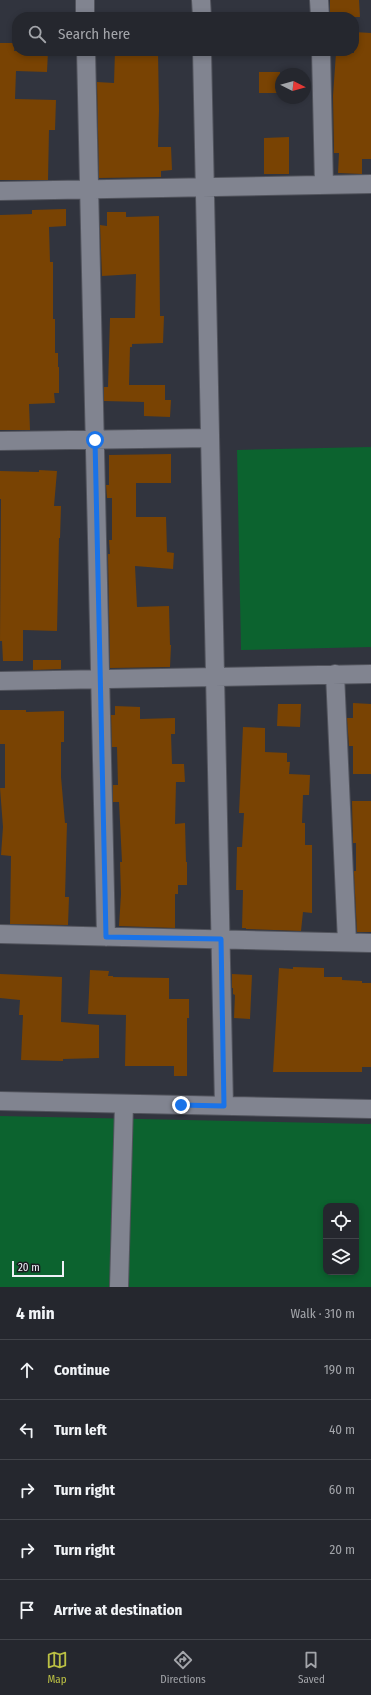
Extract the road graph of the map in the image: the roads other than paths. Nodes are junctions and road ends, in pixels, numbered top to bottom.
1 (85, 0) edge
2 (201, 0) edge
3 (320, 0) edge
4 (85, 12) edge
5 (202, 12) edge
6 (320, 12) edge
7 (86, 56) edge
8 (202, 56) edge
9 (321, 56) edge
10 (371, 184) edge
11 (324, 185) junction
12 (205, 187) junction
13 (89, 190) junction
14 (0, 191) edge
15 (210, 438) junction
16 (95, 440) junction
17 (0, 441) edge
18 (335, 674) junction
19 (371, 674) edge
20 (215, 676) junction
21 (100, 679) junction
22 (0, 681) edge
23 (0, 934) edge
24 (106, 937) junction
25 (221, 939) junction
26 (347, 942) junction
27 (371, 943) edge
28 (0, 1101) edge
29 (124, 1104) junction
30 (224, 1106) junction
31 (371, 1109) edge
32 (119, 1287) edge

1 - 4 street
2 - 5 street
3 - 6 street
7 - 13 street
8 - 12 street
9 - 11 street
10 - 11 street
11 - 12 street
12 - 13 street
12 - 15 street
13 - 14 street
13 - 16 street
15 - 16 street
15 - 20 street
16 - 17 street
16 - 21 street
18 - 19 street
18 - 20 street
18 - 26 street
20 - 21 street
20 - 25 street
21 - 22 street
21 - 24 street
23 - 24 street
24 - 25 street
25 - 26 street
25 - 30 street
26 - 27 street
28 - 29 street
29 - 30 street
29 - 32 street
30 - 31 street

